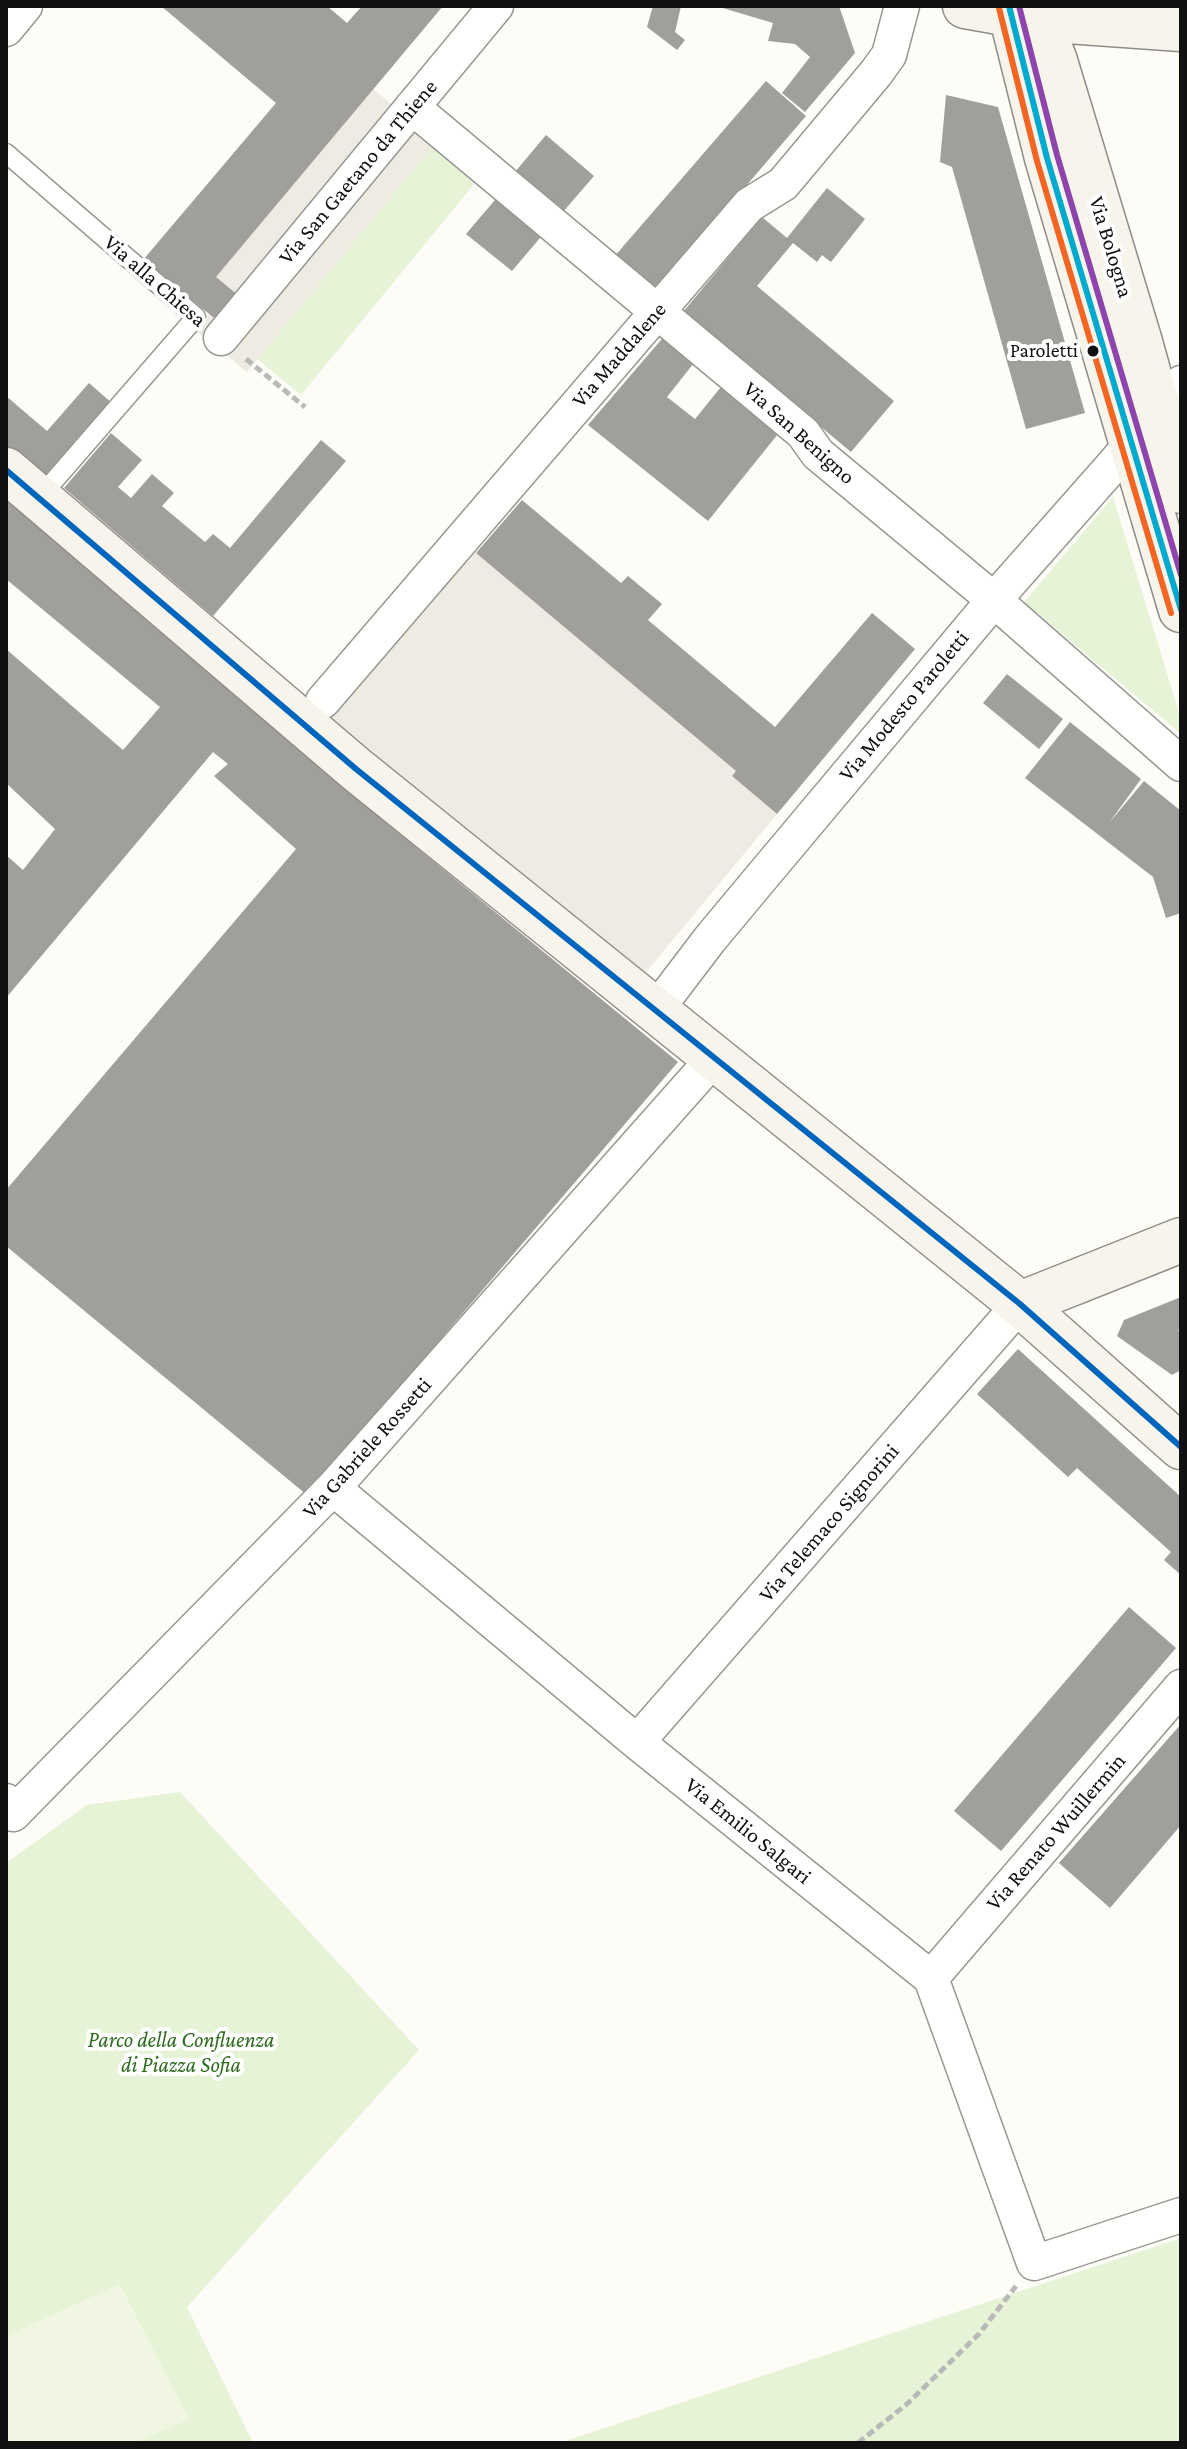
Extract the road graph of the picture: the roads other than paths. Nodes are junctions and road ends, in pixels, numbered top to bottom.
1 (25, 6) edge
2 (496, 6) edge
3 (902, 6) edge
4 (965, 6) edge
5 (1023, 12) edge
6 (6, 29) edge
7 (1181, 29) edge
8 (412, 107) junction
9 (6, 153) edge
10 (656, 311) junction
11 (208, 327) junction
12 (1170, 396) edge
13 (1131, 444) junction
14 (6, 470) edge
15 (1181, 491) edge
16 (39, 498) junction
17 (994, 600) junction
18 (1181, 610) edge
19 (323, 701) dead end
20 (1181, 764) edge
21 (656, 1010) junction
22 (715, 1057) junction
23 (1181, 1240) edge
24 (1020, 1304) junction
25 (1181, 1447) edge
26 (333, 1488) junction
27 (1181, 1687) edge
28 (637, 1742) junction
29 (6, 1801) edge
30 (931, 1978) junction
31 (1181, 2215) edge

1 - 6 street
2 - 8 street, Via San Gaetano da Thiene
3 - 10 street, Via Maddalene
4 - 5 street
5 - 7 street
5 - 12 street, Via Bologna
5 - 13 street, Via Bologna
8 - 10 street, Via San Benigno
8 - 11 street, Via San Gaetano da Thiene
9 - 11 lane, Via alla Chiesa
10 - 17 street, Via San Benigno
10 - 19 street, Via Maddalene
11 - 16 lane, Via San Gaetano da Thiene
12 - 13 street, Via Modesto Paroletti
12 - 15 street, Via Bologna
13 - 17 street, Via Modesto Paroletti
13 - 18 street, Via Bologna
14 - 16 street
16 - 21 street
17 - 20 street, Via San Benigno
17 - 21 street, Via Modesto Paroletti
21 - 22 street
22 - 24 street
22 - 26 street, Via Gabriele Rossetti
23 - 24 street
24 - 25 street
24 - 28 street, Via Telemaco Signorini
26 - 28 street, Via Emilio Salgari
26 - 29 street, Via Gabriele Rossetti
27 - 30 street, Via Renato Wuillermin
28 - 30 street, Via Emilio Salgari
30 - 31 street

